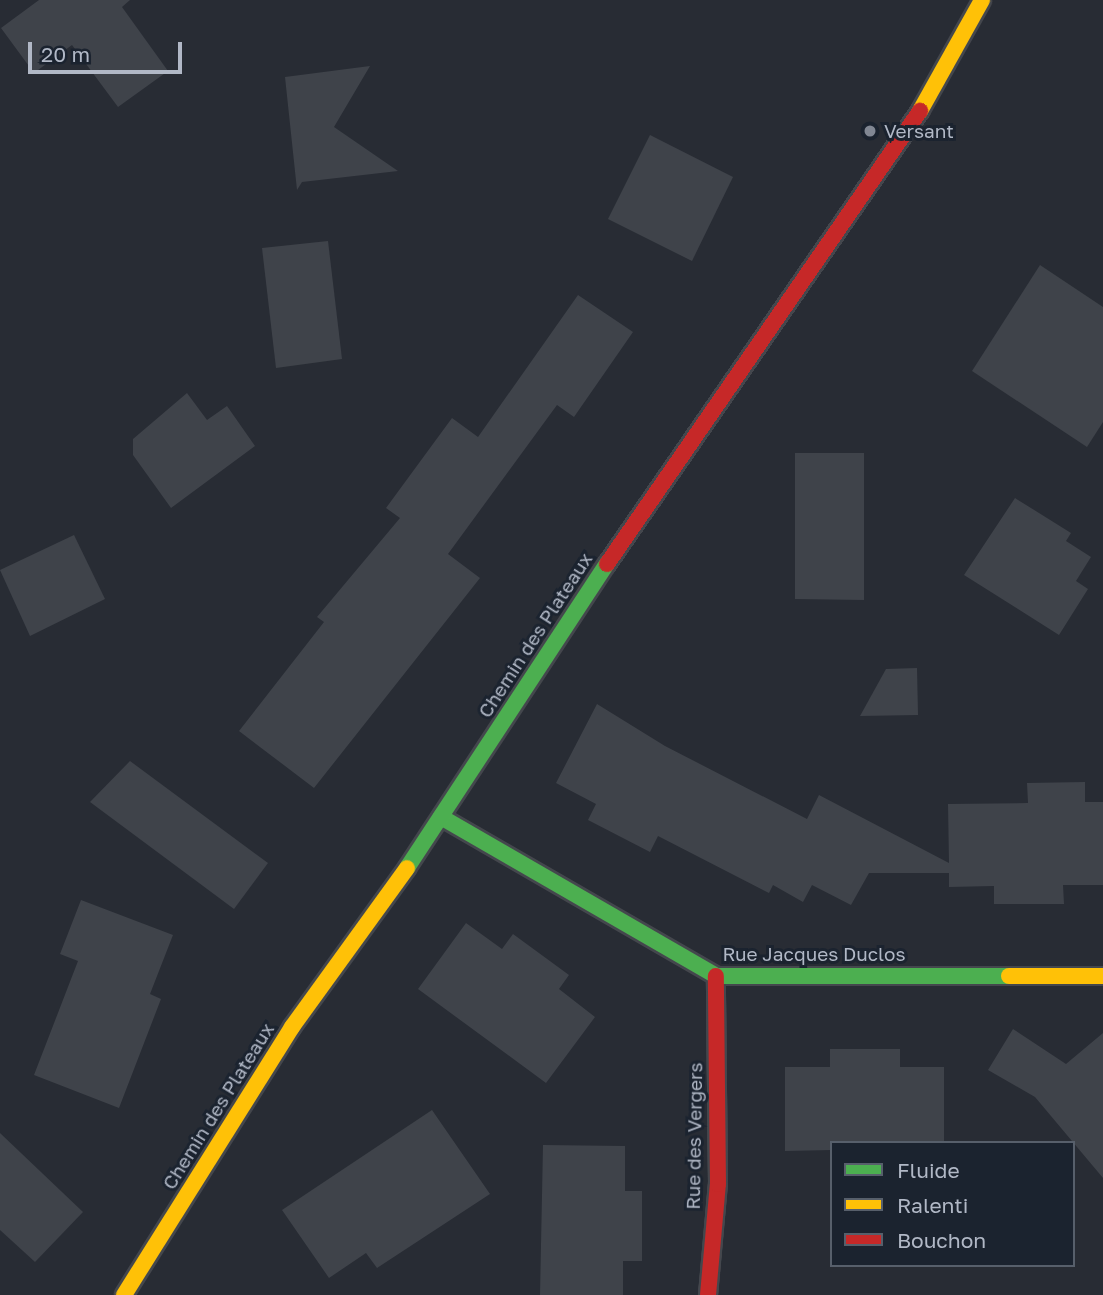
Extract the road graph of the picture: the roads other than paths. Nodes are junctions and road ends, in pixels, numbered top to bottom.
1 (982, 0) edge
2 (441, 817) junction
3 (716, 976) junction
4 (1103, 976) edge
5 (124, 1295) edge
6 (708, 1295) edge

1 - 2 street, Chemin des Plateaux
2 - 3 street, Rue Jacques Duclos
2 - 5 street, Chemin des Plateaux
3 - 4 street, Rue Jacques Duclos
3 - 6 street, Rue des Vergers

